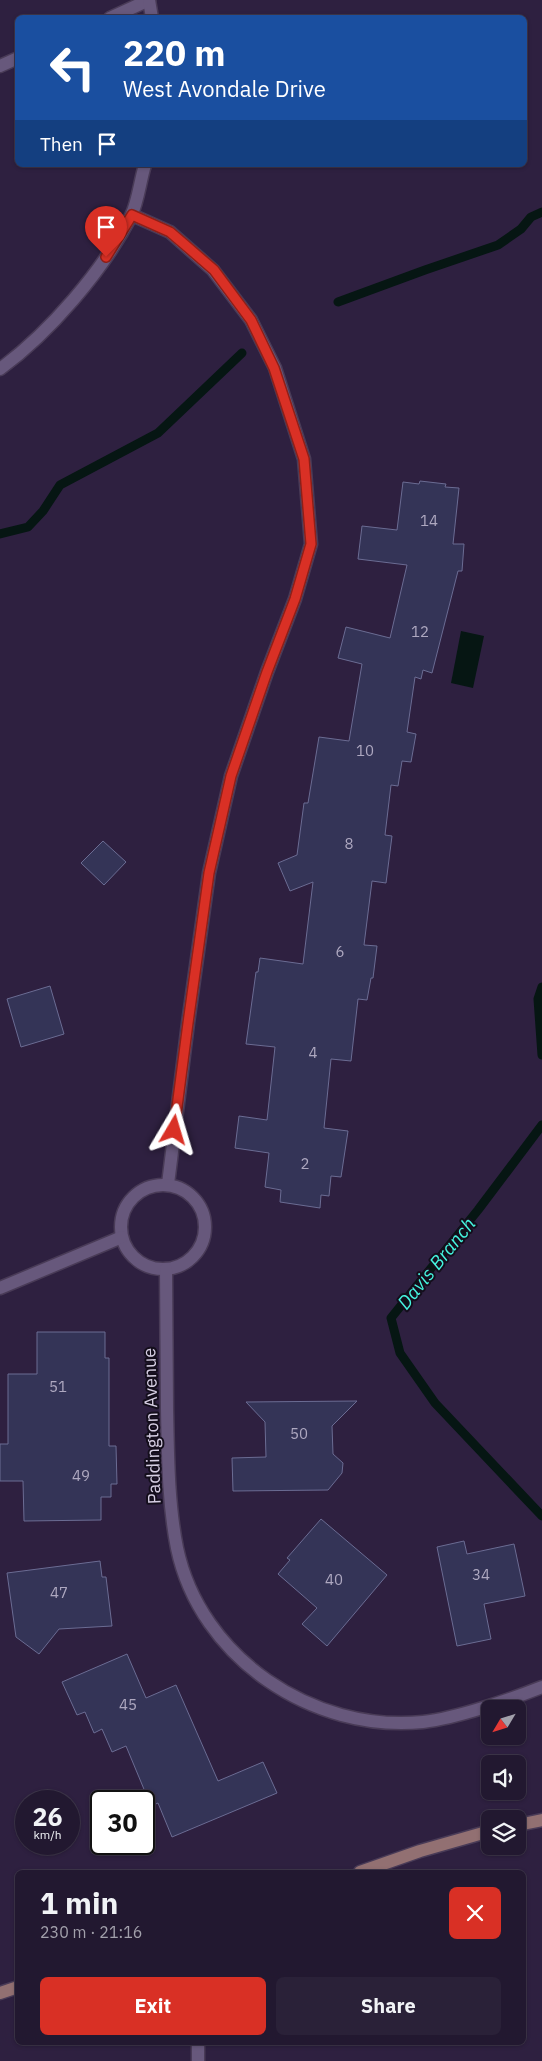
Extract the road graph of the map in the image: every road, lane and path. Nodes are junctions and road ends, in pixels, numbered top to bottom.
1 (149, 0) edge
2 (116, 15) edge
3 (152, 15) edge
4 (15, 59) edge
5 (0, 66) edge
6 (144, 167) edge
7 (132, 215) junction
8 (0, 368) edge
9 (168, 1184) junction
10 (122, 1238) junction
11 (166, 1269) junction
12 (0, 1288) edge
13 (542, 1687) edge
14 (542, 1820) edge
15 (526, 1823) edge
16 (481, 1834) edge
17 (366, 1870) edge
18 (15, 1988) edge
19 (0, 1993) edge
20 (198, 2045) edge
21 (198, 2061) edge

1 - 2 street
1 - 3 street
4 - 5 street
6 - 7 street
7 - 8 street
7 - 9 street
9 - 10 street
9 - 11 street
10 - 11 street
10 - 12 street
11 - 13 street, Paddington Avenue
14 - 15 street
16 - 17 street
18 - 19 street
20 - 21 street

